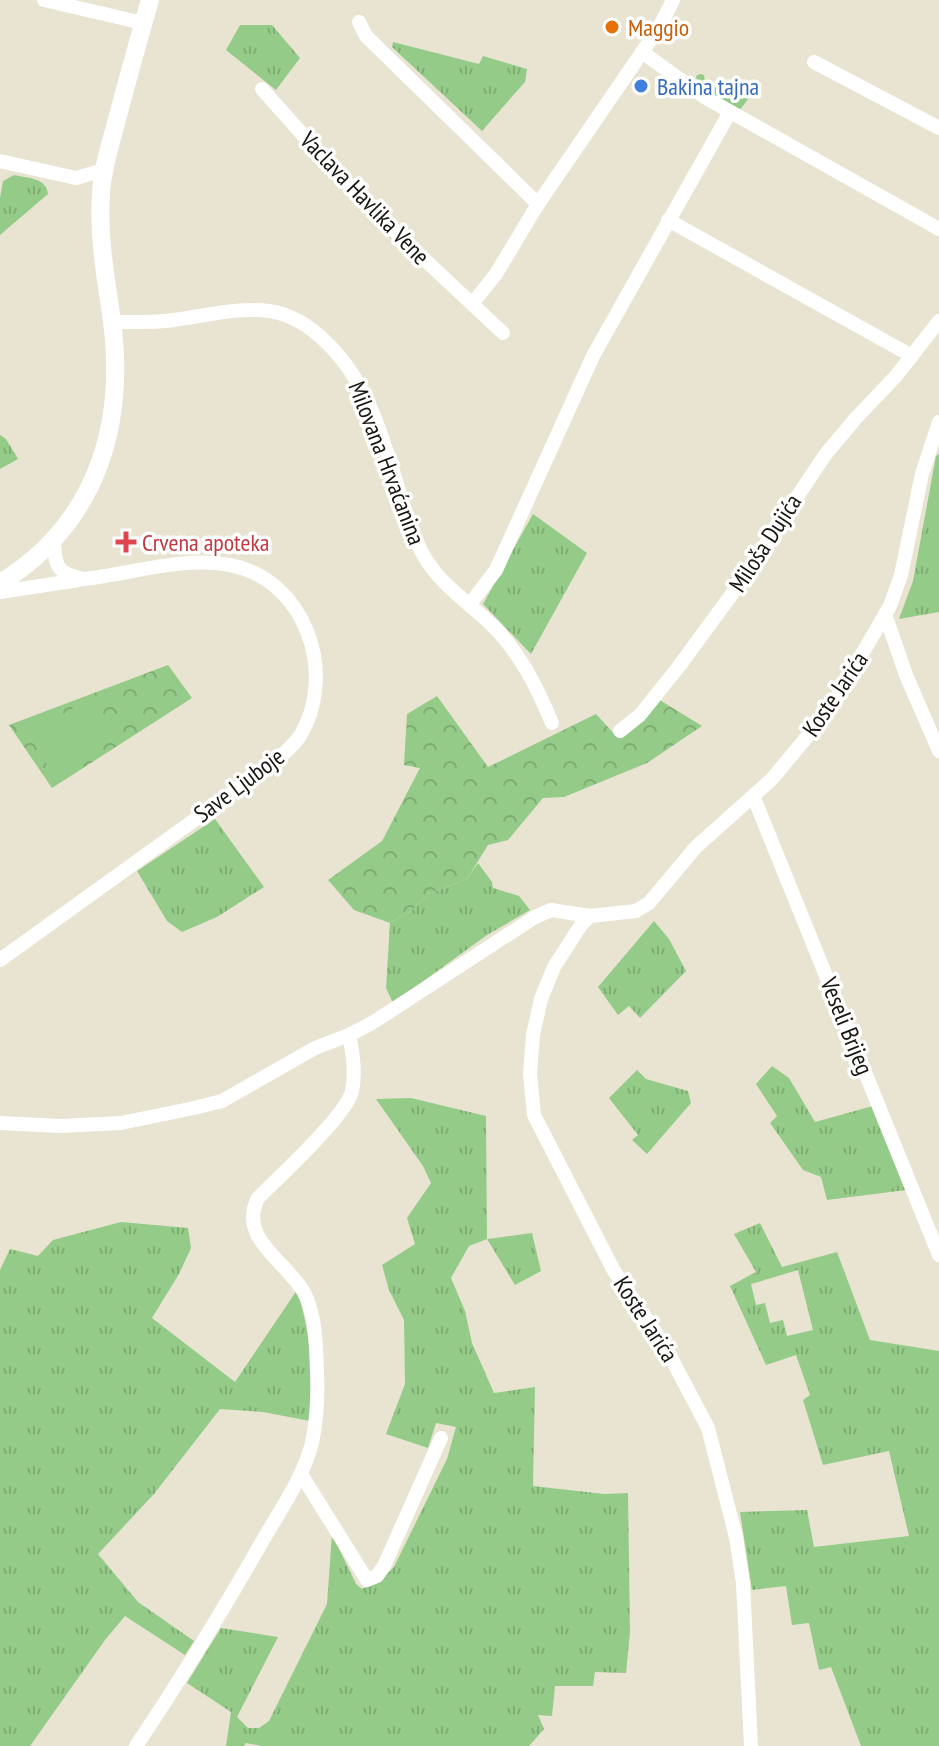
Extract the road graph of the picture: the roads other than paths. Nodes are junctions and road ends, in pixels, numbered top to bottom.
1 (44, 0) edge
2 (150, 0) edge
3 (673, 0) edge
4 (359, 22) dead end
5 (143, 23) junction
6 (642, 52) junction
7 (814, 62) dead end
8 (262, 89) dead end
9 (730, 112) junction
10 (939, 128) edge
11 (0, 161) edge
12 (104, 170) junction
13 (538, 204) junction
14 (668, 220) junction
15 (939, 229) edge
16 (472, 304) junction
17 (939, 321) edge
18 (112, 322) junction
19 (503, 333) dead end
20 (912, 356) junction
21 (937, 432) edge
22 (54, 540) junction
23 (84, 579) junction
24 (0, 583) edge
25 (0, 592) edge
26 (470, 604) junction
27 (885, 614) junction
28 (552, 723) dead end
29 (620, 731) dead end
30 (939, 751) edge
31 (754, 798) junction
32 (590, 916) junction
33 (0, 960) edge
34 (349, 1035) junction
35 (0, 1123) edge
36 (939, 1255) edge
37 (441, 1438) dead end
38 (301, 1474) junction
39 (136, 1746) edge
40 (751, 1746) edge

1 - 5 street
2 - 5 street
3 - 6 street
4 - 13 street
5 - 12 street
6 - 9 street
6 - 13 street
7 - 10 street
8 - 16 street, Vaclava Havlika Vene
9 - 14 street
9 - 15 street
11 - 12 street
12 - 18 street
13 - 16 street
14 - 20 street
14 - 26 street
16 - 19 street, Vaclava Havlika Vene
17 - 20 street, Miloša Dujića
18 - 22 street
18 - 26 street, Milovana Hrvaćanina
20 - 29 street, Miloša Dujića
21 - 27 street, Koste Jarića
22 - 23 street
22 - 24 street
23 - 25 street, Save Ljuboje
23 - 33 street, Save Ljuboje
26 - 28 street, Milovana Hrvaćanina
27 - 30 street
27 - 31 street, Koste Jarića
31 - 32 street, Koste Jarića
31 - 36 street, Veseli Brijeg
32 - 34 street, Koste Jarića
32 - 40 street, Koste Jarića
34 - 35 street, Koste Jarića
34 - 38 street
37 - 38 street
38 - 39 street

